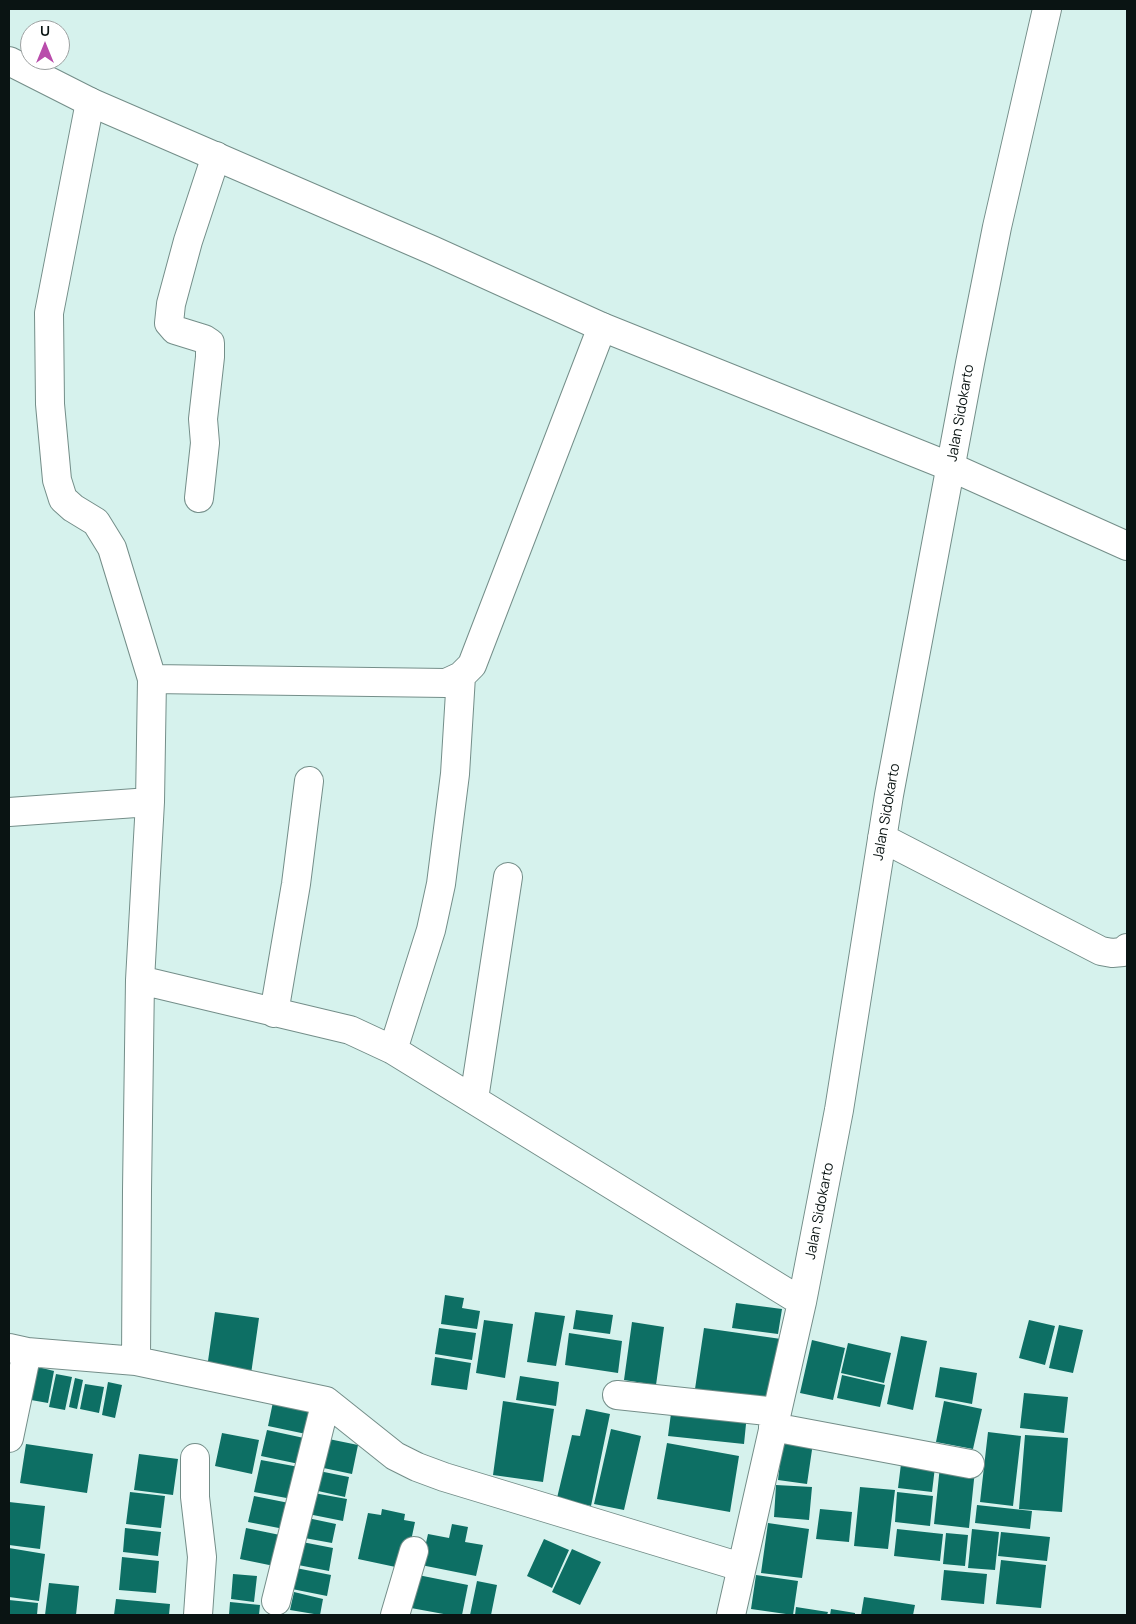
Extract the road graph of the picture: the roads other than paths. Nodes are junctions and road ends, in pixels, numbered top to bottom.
1 (1047, 9) edge
2 (9, 61) edge
3 (90, 102) junction
4 (216, 156) junction
5 (602, 327) junction
6 (951, 467) junction
7 (198, 498) dead end
8 (1127, 546) edge
9 (461, 676) junction
10 (152, 679) junction
11 (309, 781) dead end
12 (150, 802) junction
13 (9, 812) edge
14 (882, 838) junction
15 (508, 877) dead end
16 (1127, 948) edge
17 (140, 980) junction
18 (274, 1013) junction
19 (393, 1050) junction
20 (474, 1099) junction
21 (802, 1302) junction
22 (18, 1350) edge
23 (136, 1361) junction
24 (617, 1395) dead end
25 (326, 1401) junction
26 (775, 1419) junction
27 (9, 1438) edge
28 (195, 1458) dead end
29 (970, 1464) dead end
30 (414, 1551) dead end
31 (741, 1567) junction
32 (276, 1601) dead end
33 (198, 1615) edge
34 (395, 1615) edge
35 (731, 1615) edge

1 - 6 street, Jalan Sidokarto
2 - 3 street
3 - 4 street
3 - 10 street
4 - 5 street
4 - 7 street
5 - 6 street
5 - 9 street
6 - 8 street
6 - 14 street, Jalan Sidokarto
9 - 10 street
9 - 19 street
10 - 12 street
11 - 18 street
12 - 13 street
12 - 17 street
14 - 16 street
14 - 21 street, Jalan Sidokarto
15 - 20 street
17 - 18 street
17 - 23 street
18 - 19 street
19 - 20 street
20 - 21 street
21 - 26 street, Jalan Sidokarto
22 - 23 street
22 - 27 street
23 - 25 street
24 - 26 street
25 - 31 street
25 - 32 street
26 - 29 street
26 - 31 street, Jalan Sidokarto
28 - 33 street
30 - 34 street
31 - 35 street, Jalan Sidokarto

